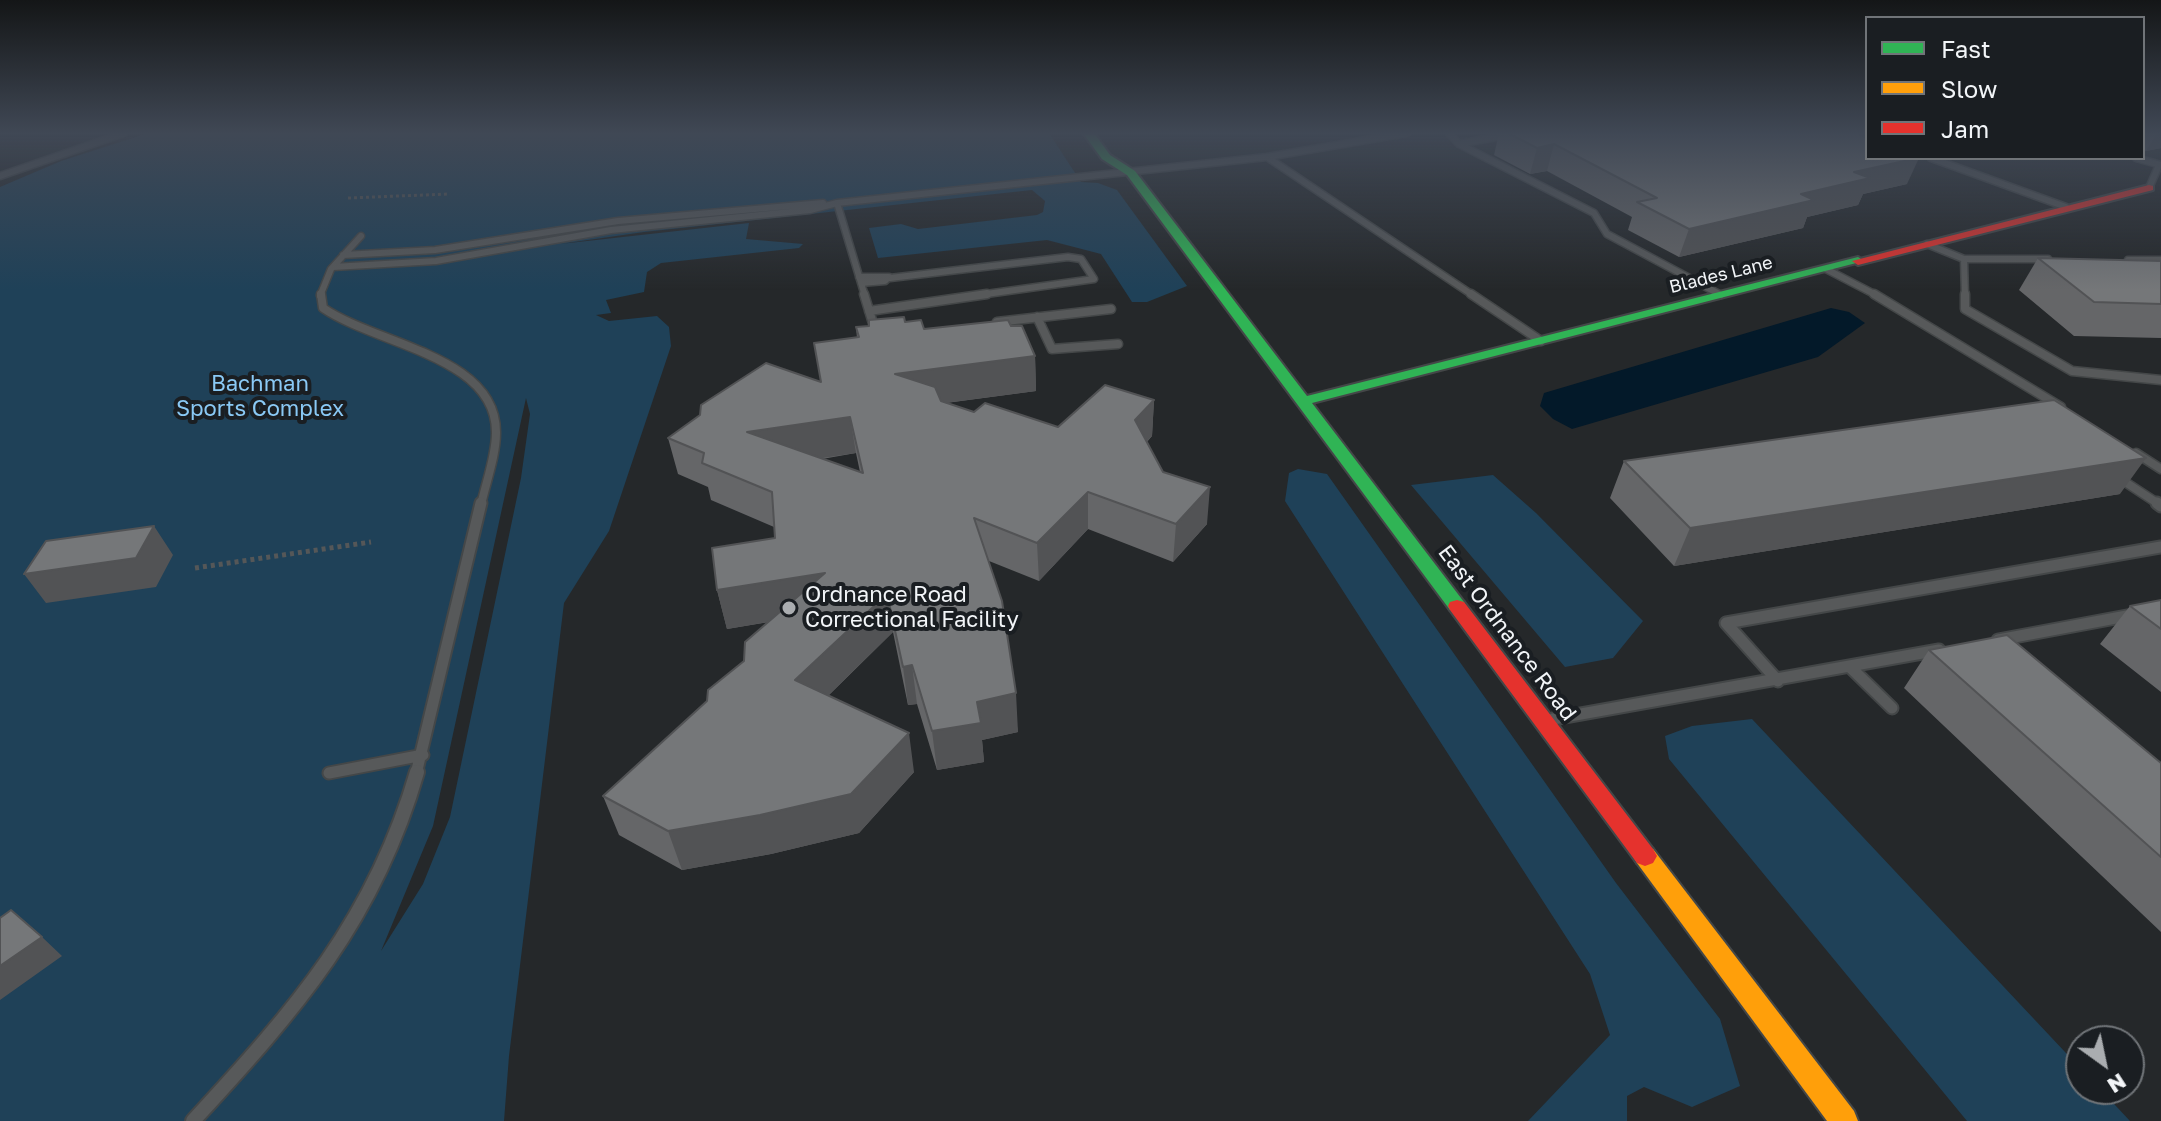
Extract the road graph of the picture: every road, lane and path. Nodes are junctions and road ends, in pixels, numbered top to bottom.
1 (1010, 185) edge
2 (1140, 185) edge
3 (1309, 185) edge
4 (1540, 185) edge
5 (2006, 185) edge
6 (2149, 188) edge
7 (449, 194) dead end
8 (348, 198) dead end
9 (837, 203) junction
10 (2066, 207) junction
11 (361, 236) dead end
12 (1925, 243) junction
13 (343, 255) junction
14 (1964, 259) junction
15 (2055, 259) edge
16 (2116, 260) edge
17 (2161, 260) edge
18 (333, 267) junction
19 (1826, 269) junction
20 (860, 280) junction
21 (1721, 295) junction
22 (868, 308) junction
23 (1111, 309) dead end
24 (1037, 317) junction
25 (993, 323) edge
26 (891, 335) edge
27 (1541, 341) junction
28 (1118, 344) dead end
29 (2161, 380) edge
30 (1304, 401) junction
31 (2060, 406) junction
32 (2046, 408) edge
33 (2072, 414) edge
34 (2123, 446) edge
35 (2161, 469) edge
36 (2109, 472) edge
37 (2161, 506) edge
38 (371, 542) dead end
39 (2161, 547) edge
40 (195, 568) dead end
41 (2147, 612) edge
42 (1978, 643) edge
43 (1949, 648) edge
44 (1849, 666) junction
45 (1778, 681) junction
46 (1892, 708) dead end
47 (1543, 720) junction
48 (423, 755) junction
49 (329, 773) dead end
50 (193, 1121) edge
51 (1844, 1121) edge

1 - 9 lane
2 - 30 main road, East Ordnance Road
3 - 27 lane
4 - 21 lane
5 - 10 lane
6 - 10 main road, Blades Lane
7 - 8 path
9 - 13 lane
9 - 18 lane
9 - 20 lane
10 - 12 main road, Blades Lane
11 - 13 lane
12 - 14 lane
12 - 19 main road, Blades Lane
13 - 18 lane
14 - 15 lane
14 - 29 lane
16 - 17 lane
18 - 48 lane
19 - 21 main road, Blades Lane
19 - 31 lane
20 - 22 lane
20 - 22 lane
21 - 27 main road, Blades Lane
22 - 26 lane
23 - 24 lane
24 - 25 lane
24 - 28 lane
27 - 30 main road, Blades Lane
30 - 47 main road, East Ordnance Road
31 - 32 lane
31 - 33 lane
34 - 35 lane
36 - 37 lane
38 - 40 path
39 - 45 lane
41 - 42 lane
43 - 44 lane
44 - 45 lane
44 - 46 lane
45 - 47 lane
47 - 51 main road, East Ordnance Road
48 - 49 lane
48 - 50 lane

